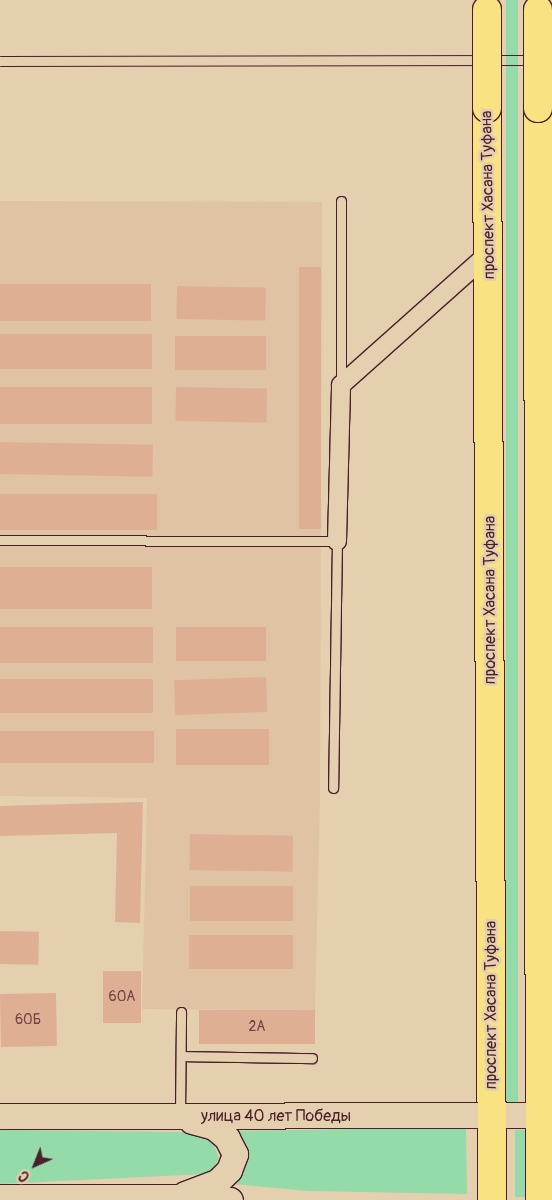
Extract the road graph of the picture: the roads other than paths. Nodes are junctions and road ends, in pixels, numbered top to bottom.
1 (487, 5) edge
2 (538, 5) edge
3 (341, 201) dead end
4 (489, 253) junction
5 (341, 385) junction
6 (0, 540) edge
7 (337, 541) junction
8 (333, 788) dead end
9 (546, 834) edge
10 (181, 1012) dead end
11 (181, 1056) junction
12 (312, 1058) dead end
13 (491, 1115) junction
14 (546, 1115) edge
15 (0, 1116) edge
16 (180, 1117) junction
17 (0, 1197) edge
18 (178, 1197) junction
19 (230, 1200) edge
20 (492, 1200) edge
21 (540, 1200) edge

1 - 4 main road, проспект Хасана Туфана, bridge
2 - 9 main road, bridge
3 - 5 lane
4 - 5 street
4 - 13 main road, проспект Хасана Туфана
5 - 7 street
6 - 7 lane
7 - 8 lane
9 - 14 main road
10 - 11 lane
11 - 12 lane
11 - 16 lane
13 - 14 street, улица 40 лет Победы
13 - 16 street, улица 40 лет Победы
13 - 20 main road, проспект Хасана Туфана
14 - 21 main road
15 - 16 street, улица 40 лет Победы
16 - 18 street
17 - 18 street
18 - 19 street

